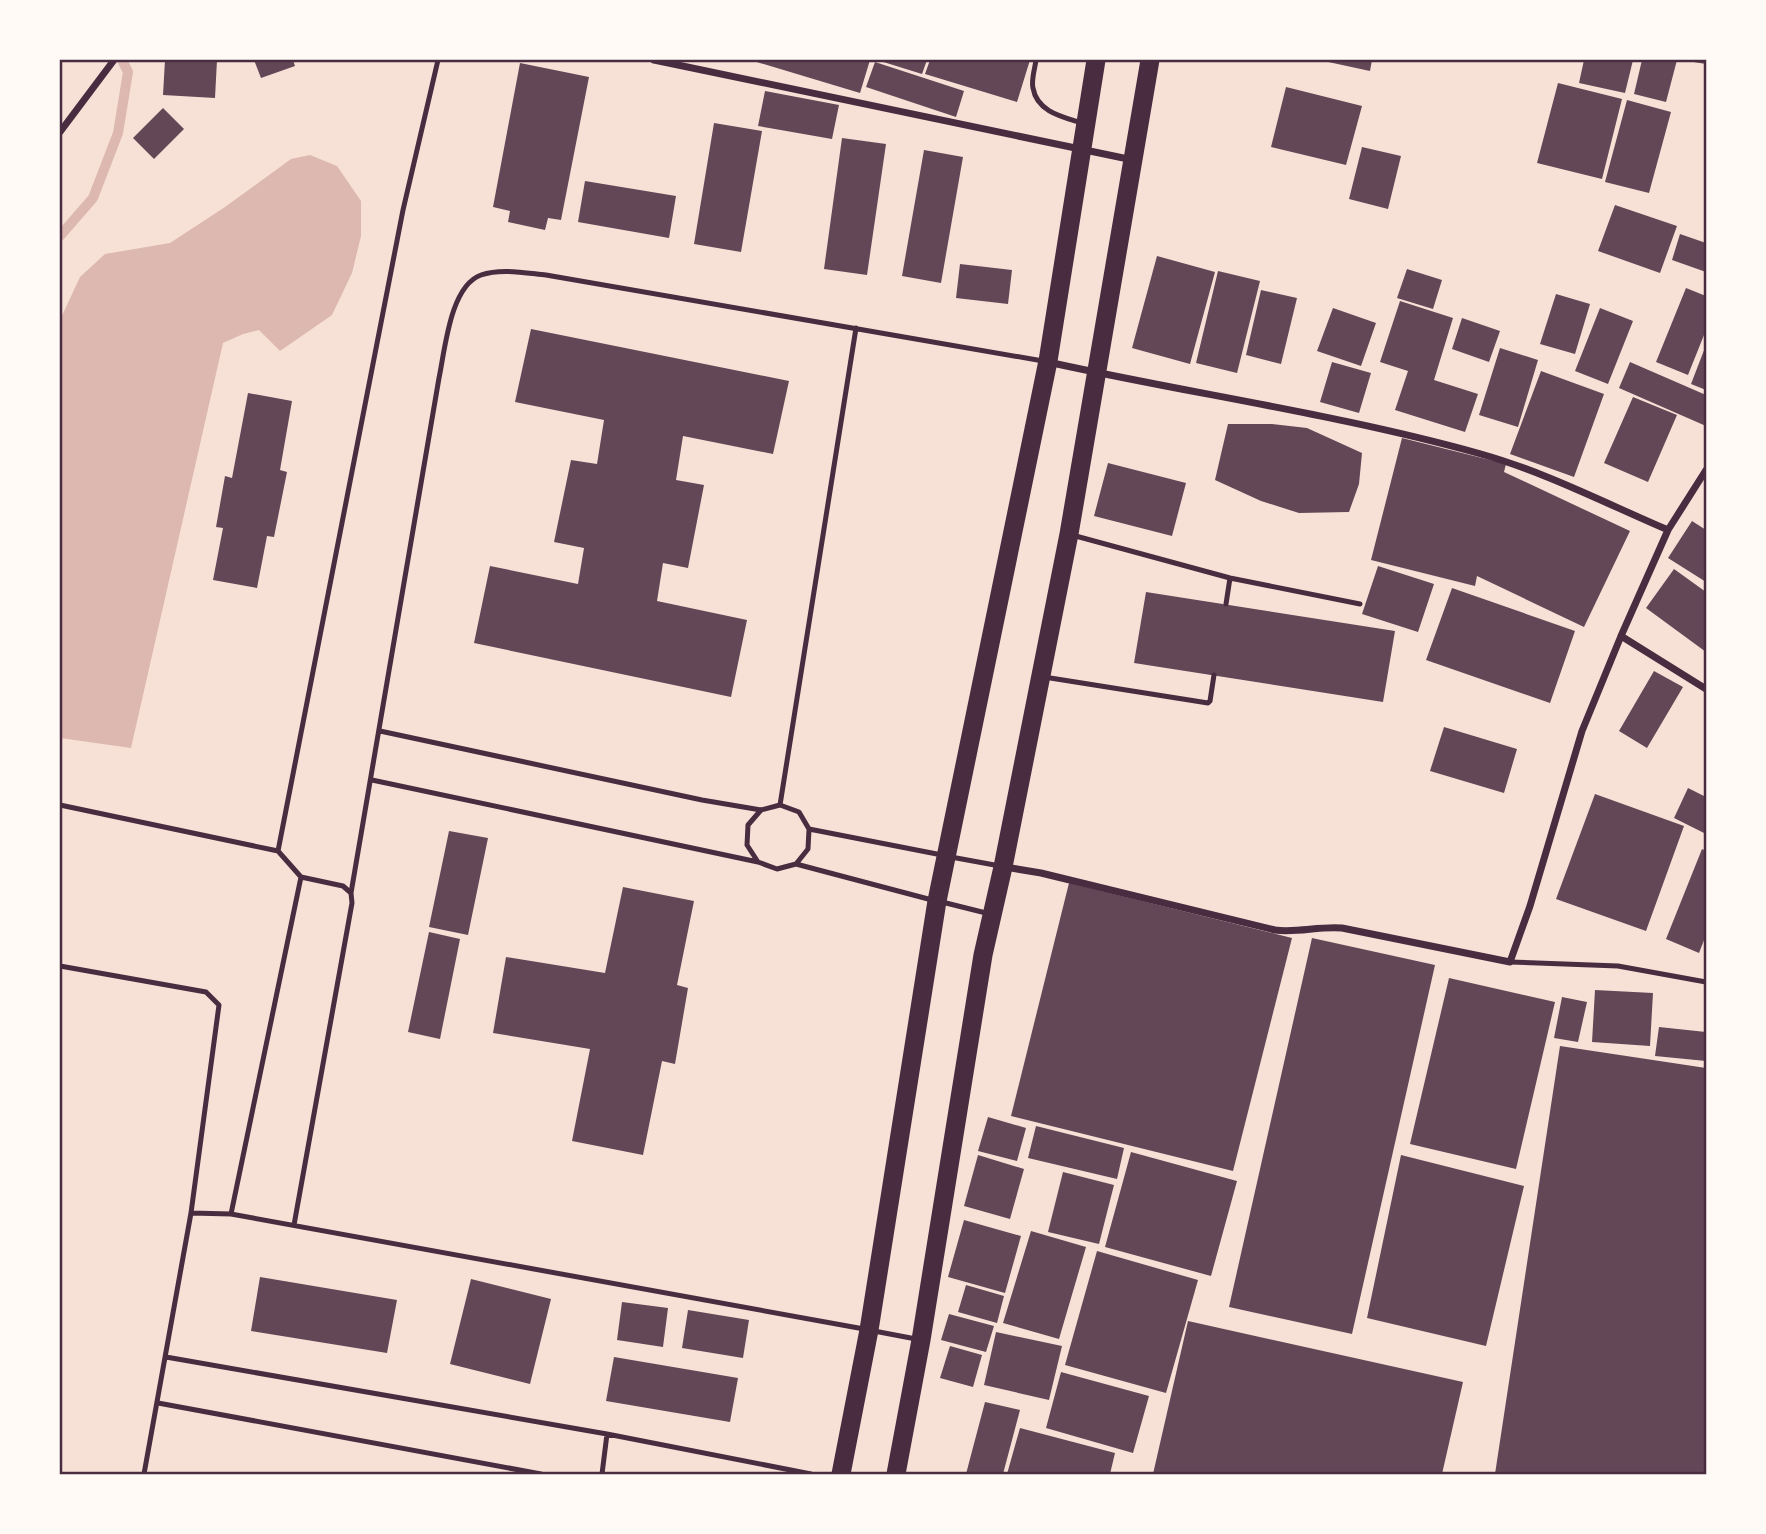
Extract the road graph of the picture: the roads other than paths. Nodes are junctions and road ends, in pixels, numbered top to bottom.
1 (114, 60) edge
2 (438, 60) edge
3 (654, 60) edge
4 (1037, 60) edge
5 (1096, 60) edge
6 (1150, 60) edge
7 (1085, 124) junction
8 (60, 132) edge
9 (1081, 150) junction
10 (1133, 160) junction
11 (856, 328) junction
12 (1048, 361) junction
13 (1096, 372) junction
14 (1706, 470) edge
15 (1668, 530) junction
16 (1069, 534) junction
17 (1230, 578) junction
18 (1226, 604) dead end
19 (1360, 604) dead end
20 (1621, 636) junction
21 (1214, 675) dead end
22 (1041, 677) junction
23 (1706, 689) edge
24 (380, 732) junction
25 (372, 780) junction
26 (60, 805) edge
27 (780, 805) junction
28 (761, 810) junction
29 (809, 829) junction
30 (278, 851) junction
31 (946, 856) junction
32 (758, 862) junction
33 (796, 864) junction
34 (1003, 867) junction
35 (301, 877) junction
36 (351, 893) junction
37 (937, 901) junction
38 (993, 915) junction
39 (1510, 962) junction
40 (60, 966) edge
41 (1706, 982) edge
42 (191, 1213) junction
43 (231, 1214) junction
44 (294, 1225) junction
45 (869, 1330) junction
46 (921, 1340) junction
47 (166, 1357) junction
48 (158, 1403) junction
49 (607, 1434) junction
50 (144, 1475) edge
51 (541, 1475) edge
52 (602, 1475) edge
53 (811, 1475) edge
54 (841, 1475) edge
55 (896, 1475) edge

1 - 8 street
2 - 30 lane
3 - 9 street
4 - 7 lane
5 - 7 highway
6 - 10 highway
7 - 9 highway
9 - 10 street
9 - 12 highway
10 - 13 highway
11 - 12 lane
11 - 24 lane
11 - 27 lane
12 - 13 street
12 - 31 highway
13 - 15 street
13 - 16 highway
14 - 15 street
15 - 20 street
16 - 17 lane
16 - 22 highway
17 - 18 lane
17 - 19 lane
20 - 23 street
20 - 39 street
21 - 22 lane
22 - 34 highway
24 - 25 lane
24 - 28 lane
25 - 32 lane
25 - 36 lane
26 - 30 lane
27 - 28 lane
27 - 29 lane
28 - 32 lane
29 - 31 lane
29 - 33 lane
30 - 35 lane
31 - 34 lane
31 - 37 highway
32 - 33 lane
33 - 37 lane
34 - 38 highway
34 - 39 street
35 - 36 lane
35 - 43 lane
36 - 44 lane
37 - 38 lane
37 - 45 highway
38 - 46 highway
39 - 41 lane
40 - 42 lane
42 - 43 lane
42 - 47 lane
43 - 44 lane
44 - 45 lane
45 - 46 lane
45 - 54 highway
46 - 55 highway
47 - 48 lane
47 - 49 lane
48 - 50 lane
48 - 51 lane
49 - 52 lane
49 - 53 lane

